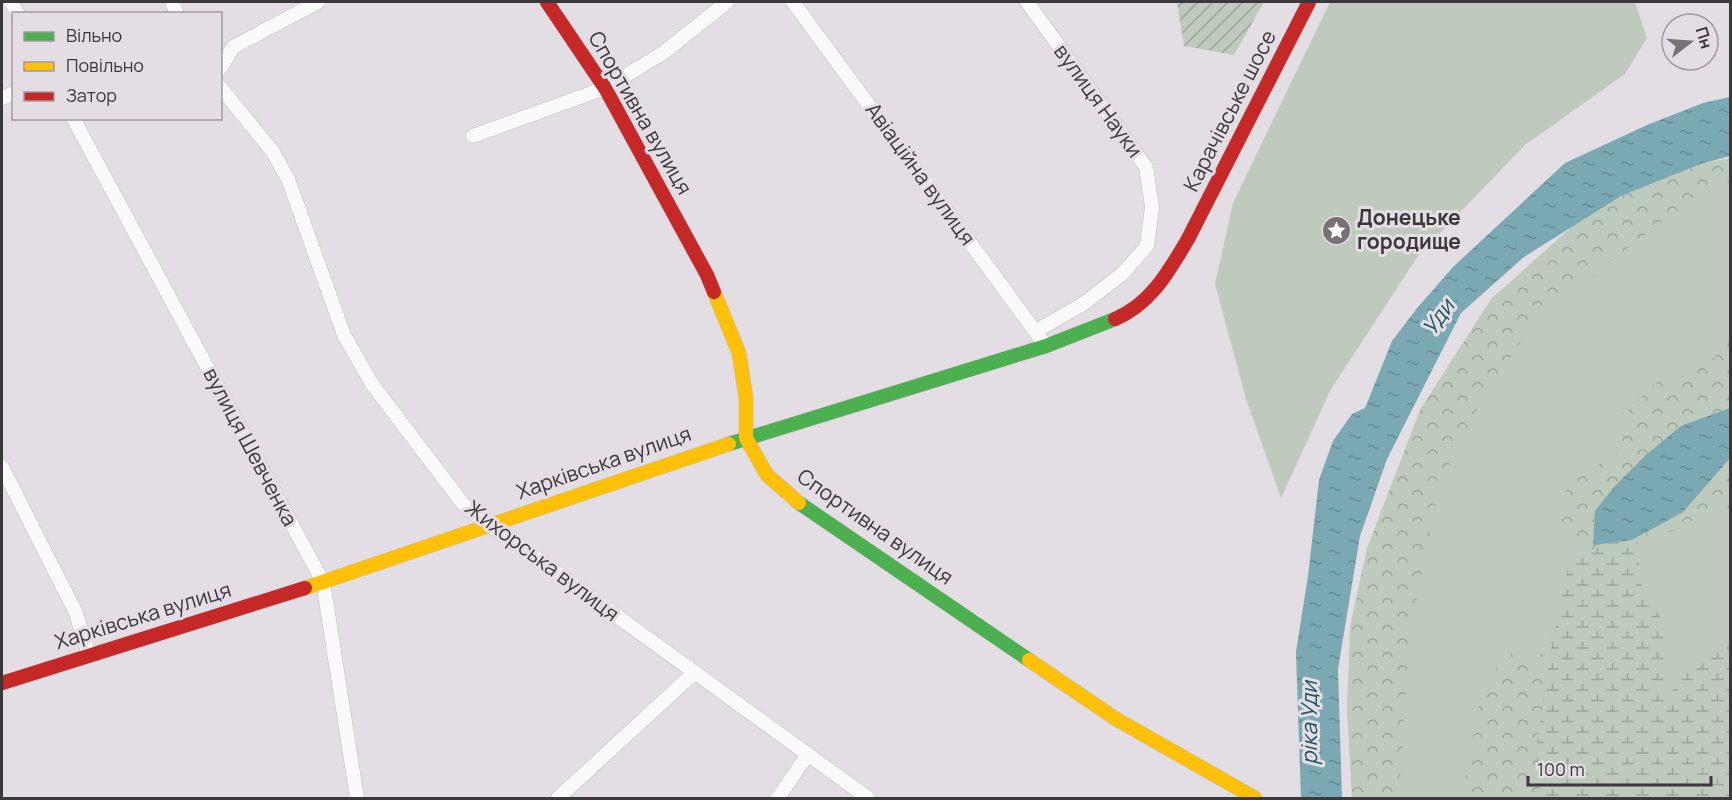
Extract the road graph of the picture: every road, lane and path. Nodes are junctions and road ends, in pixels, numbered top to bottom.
1 (318, 2) edge
2 (547, 2) edge
3 (727, 2) edge
4 (793, 2) edge
5 (1027, 2) edge
6 (1309, 2) edge
7 (222, 65) edge
8 (605, 88) junction
9 (222, 89) edge
10 (74, 120) edge
11 (473, 136) dead end
12 (1188, 239) joint
13 (1036, 331) junction
14 (1046, 346) junction
15 (746, 438) junction
16 (2, 467) edge
17 (488, 525) junction
18 (322, 582) junction
19 (88, 655) junction
20 (693, 673) junction
21 (2, 683) edge
22 (808, 754) junction
23 (357, 798) edge
24 (558, 798) edge
25 (778, 798) edge
26 (868, 798) edge
27 (1255, 798) edge

1 - 7 street
2 - 8 main road, Спортивна вулиця
3 - 8 street
4 - 13 street, Авіаційна вулиця
5 - 13 street, вулиця Науки
6 - 12 main road, Карачівське шосе
8 - 11 street
8 - 15 main road, Спортивна вулиця
9 - 17 street, Жихорська вулиця
10 - 18 street, вулиця Шевченка
12 - 14 main road, Харківська вулиця
13 - 14 street, Авіаційна вулиця
14 - 15 main road, Харківська вулиця
15 - 17 main road, Харківська вулиця
15 - 27 main road, Спортивна вулиця
16 - 19 street
17 - 18 main road, Харківська вулиця
17 - 20 street, Жихорська вулиця
18 - 19 main road, Харківська вулиця
18 - 23 street, вулиця Шевченка
19 - 21 main road, Харківська вулиця
20 - 22 street, Жихорська вулиця
20 - 24 street
22 - 25 street
22 - 26 street, Жихорська вулиця

